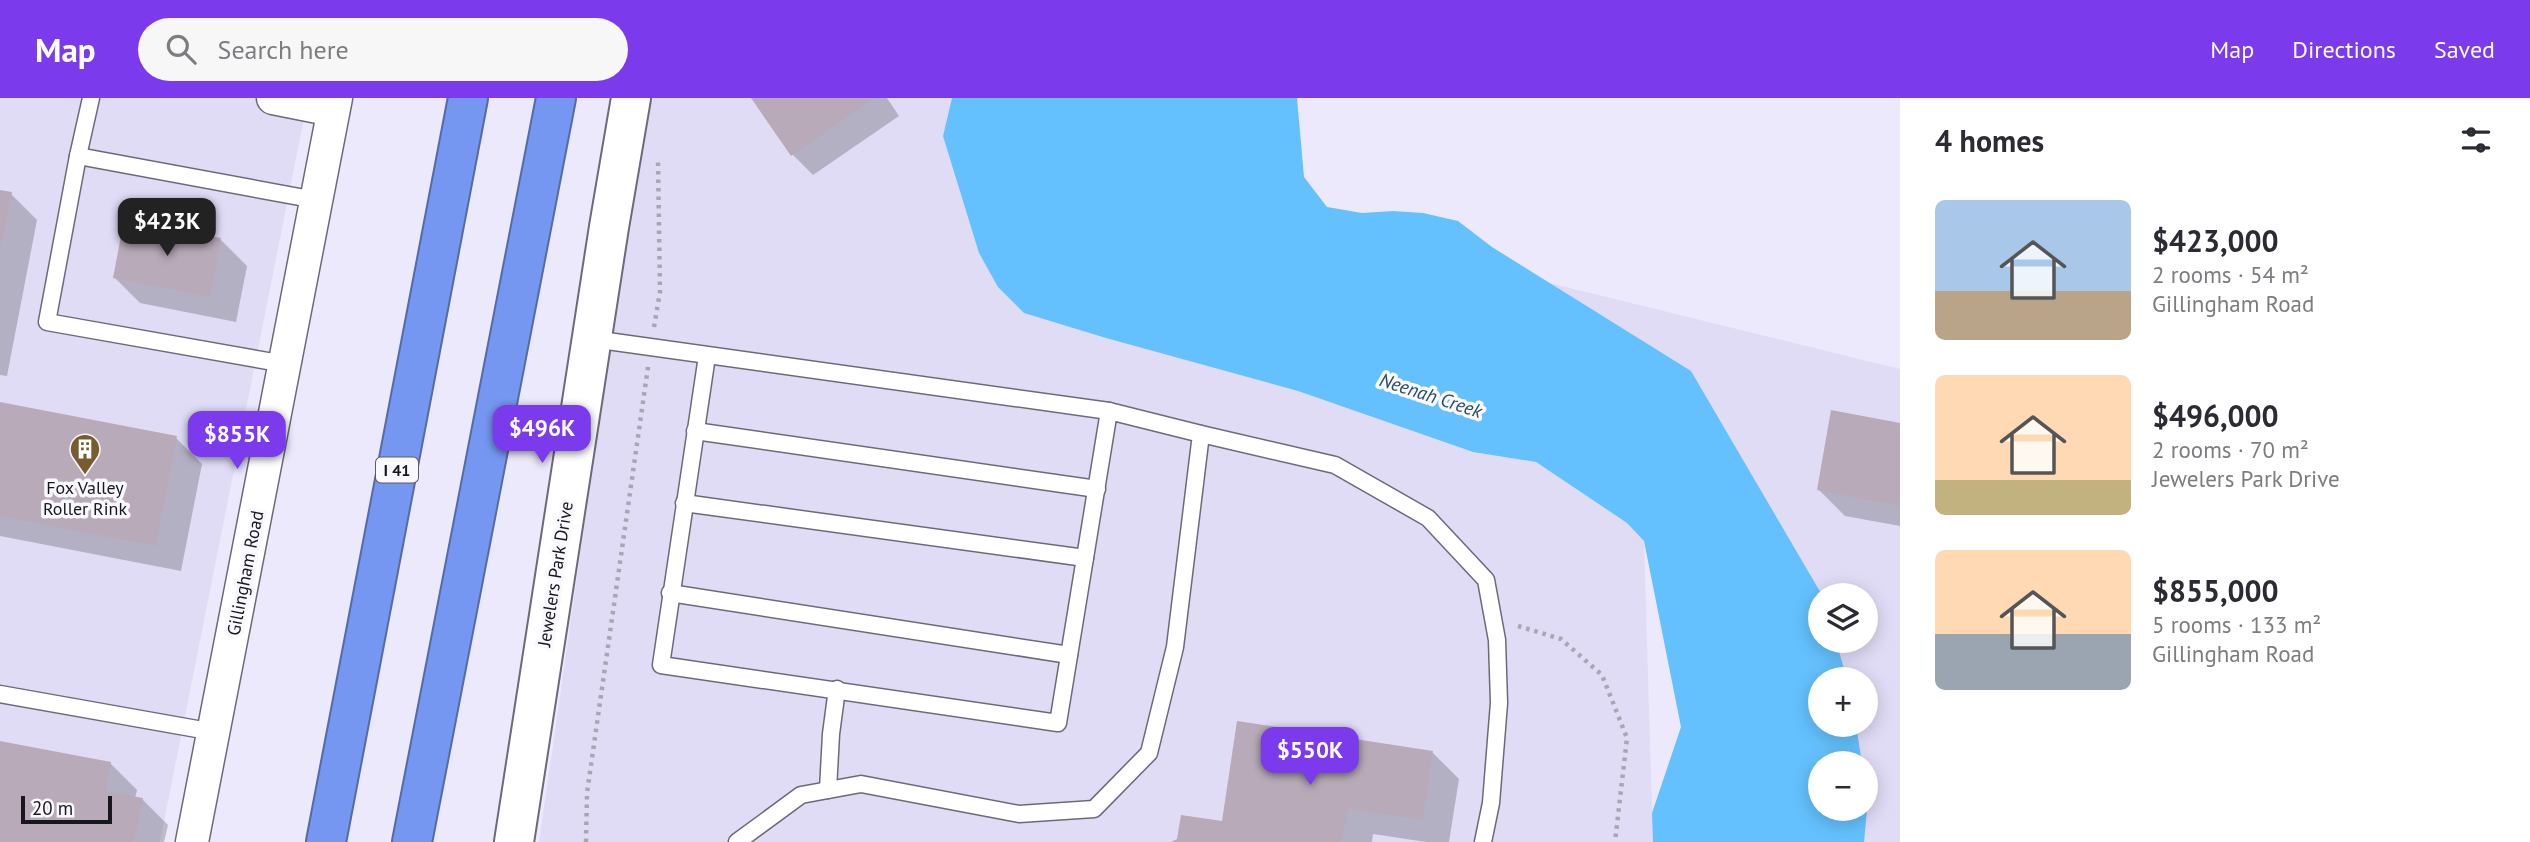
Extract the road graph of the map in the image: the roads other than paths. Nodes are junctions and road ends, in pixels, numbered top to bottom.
1 (91, 98) edge
2 (273, 98) edge
3 (468, 98) edge
4 (556, 98) edge
5 (631, 98) edge
6 (335, 104) edge
7 (78, 156) junction
8 (316, 200) junction
9 (593, 339) junction
10 (707, 356) junction
11 (285, 364) junction
12 (1110, 411) junction
13 (695, 431) junction
14 (1200, 434) junction
15 (1097, 489) junction
16 (684, 503) junction
17 (1085, 558) junction
18 (670, 593) junction
19 (1069, 655) junction
20 (837, 690) junction
21 (0, 694) edge
22 (214, 733) junction
23 (828, 790) junction
24 (192, 842) edge
25 (326, 842) edge
26 (412, 842) edge
27 (514, 842) edge
28 (737, 842) edge
29 (1483, 842) edge

1 - 7 lane
2 - 6 street
3 - 25 highway, I 41
4 - 26 highway
5 - 9 street, Jewelers Park Drive
6 - 8 street, Gillingham Road
7 - 8 lane
7 - 11 lane
8 - 11 street, Gillingham Road
9 - 10 lane
9 - 27 street, Jewelers Park Drive
10 - 12 lane
10 - 13 lane
11 - 22 street, Gillingham Road
12 - 14 lane
12 - 15 lane
13 - 15 lane
13 - 16 lane
14 - 23 lane
14 - 29 lane
15 - 17 lane
16 - 17 lane
16 - 18 lane
17 - 19 lane
18 - 19 lane
18 - 20 lane
19 - 20 lane
20 - 23 lane
21 - 22 lane
22 - 24 street, Gillingham Road
23 - 28 lane

